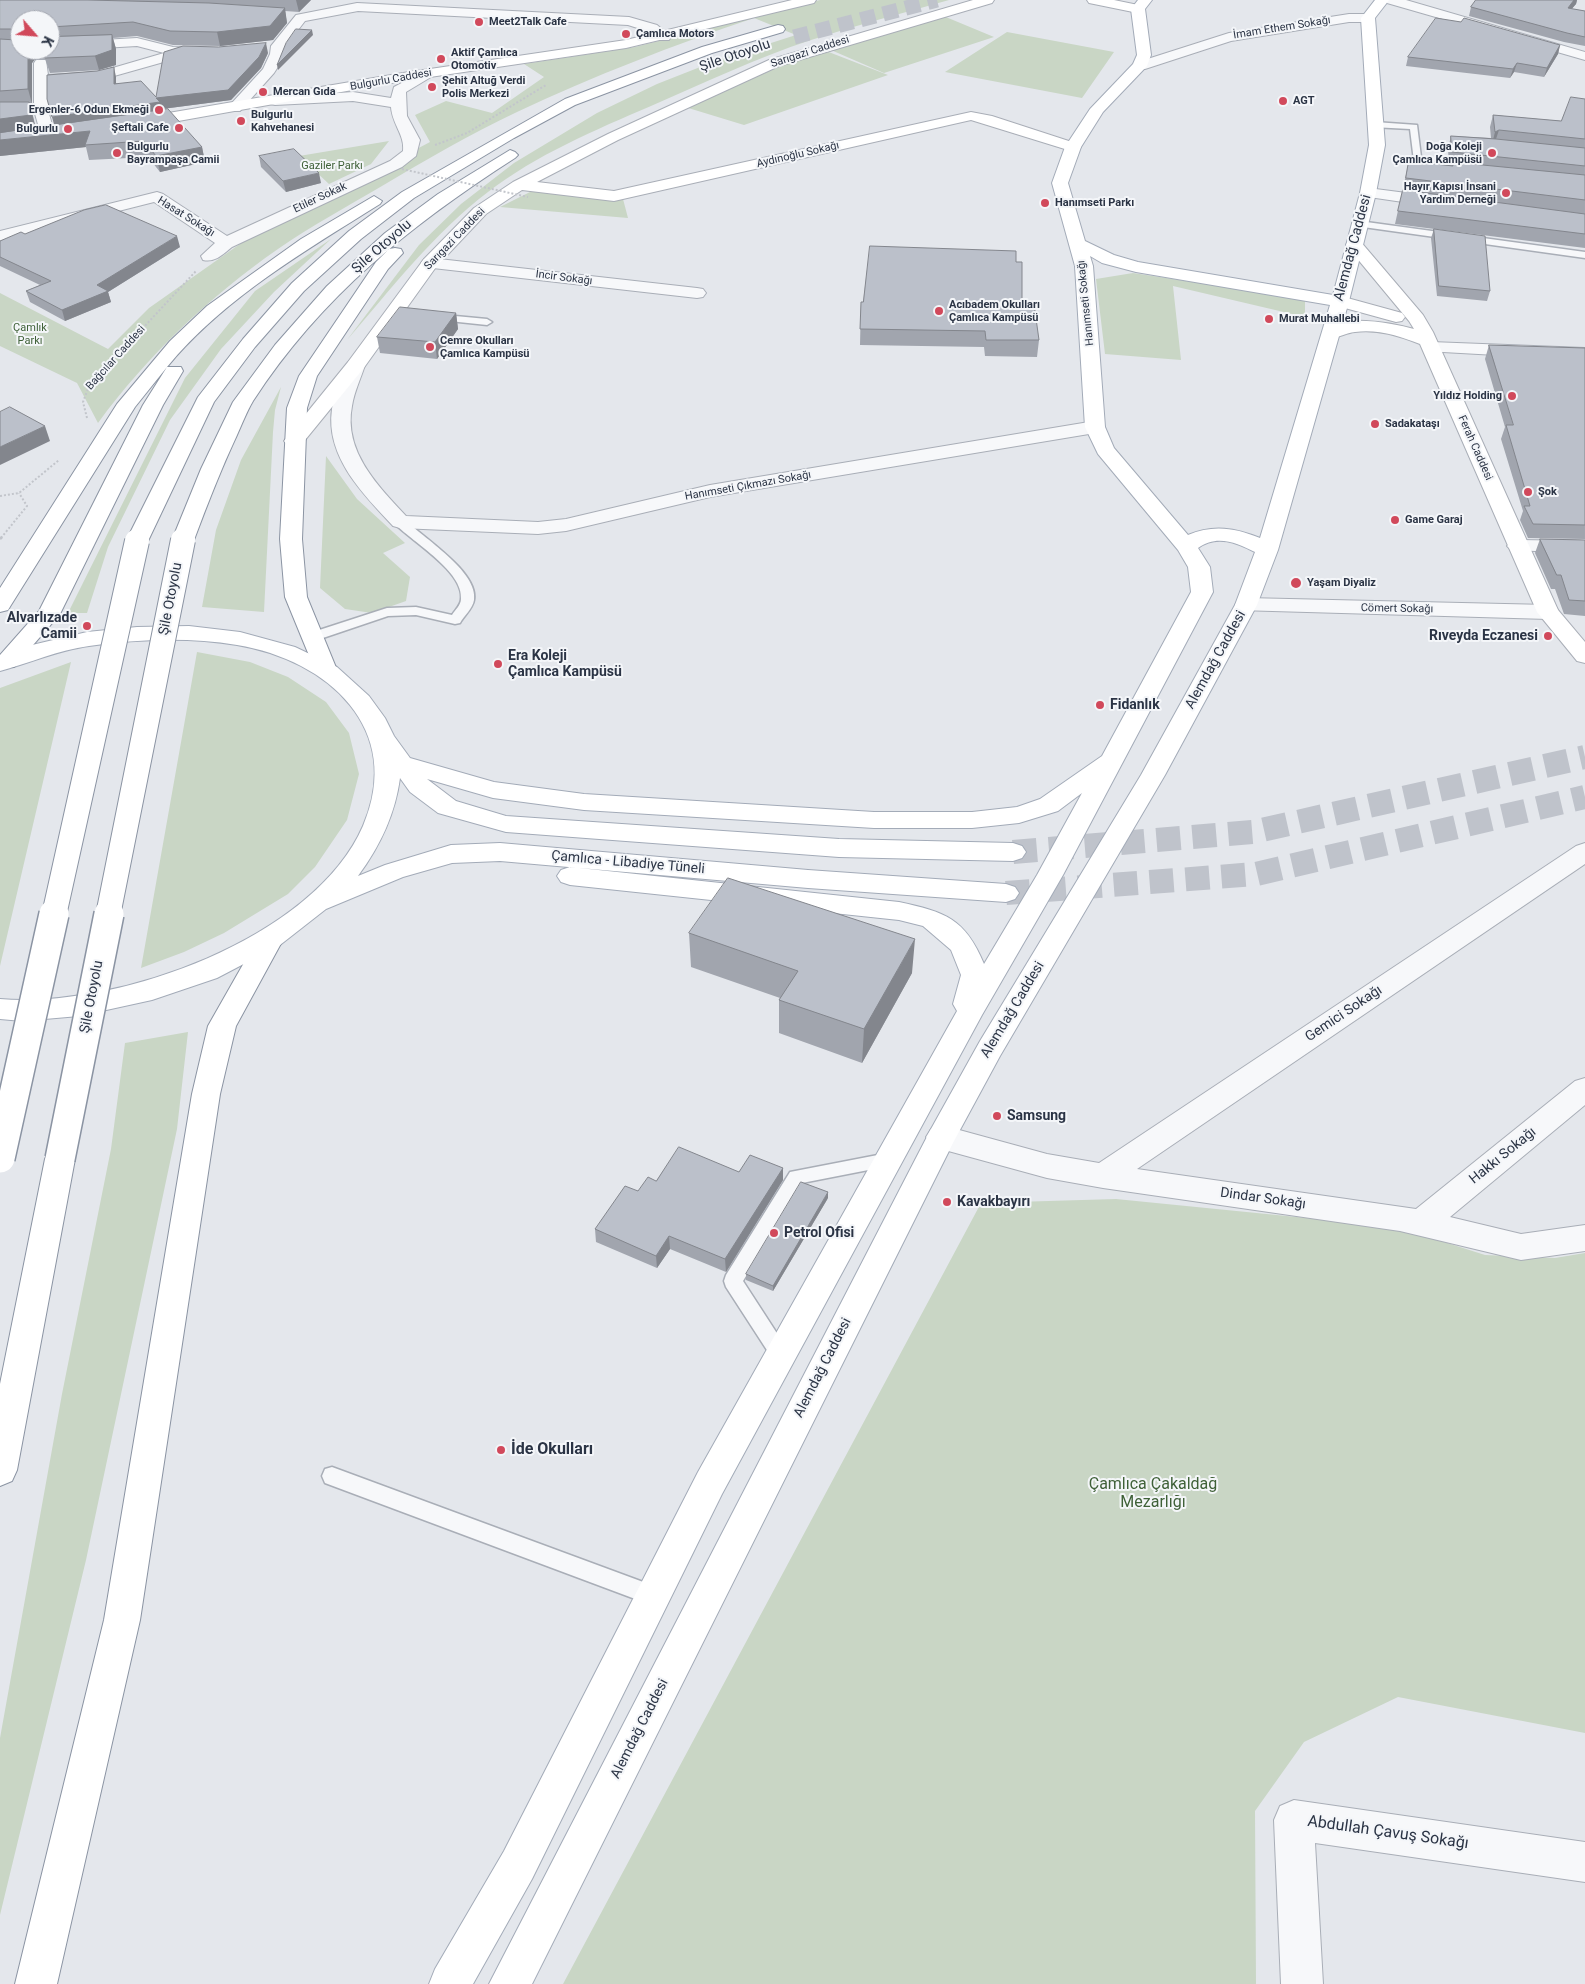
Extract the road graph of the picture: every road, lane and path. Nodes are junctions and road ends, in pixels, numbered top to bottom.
1 (809, 0) edge
2 (987, 0) edge
3 (1094, 0) edge
4 (1382, 0) edge
5 (1392, 0) edge
6 (357, 3) edge
7 (1142, 4) edge
8 (378, 8) junction
9 (340, 12) junction
10 (281, 16) edge
11 (301, 18) junction
12 (1368, 18) junction
13 (782, 34) tunnel mouth
14 (664, 37) junction
15 (60, 46) edge
16 (184, 52) junction
17 (220, 52) edge
18 (1585, 56) edge
19 (40, 60) edge
20 (1140, 66) junction
21 (426, 74) junction
22 (41, 80) junction
23 (546, 85) dead end
24 (621, 90) junction
25 (275, 101) junction
26 (398, 104) junction
27 (235, 108) junction
28 (41, 110) junction
29 (25, 111) edge
30 (129, 124) edge
31 (1375, 125) junction
32 (65, 133) edge
33 (47, 136) junction
34 (28, 138) edge
35 (431, 146) dead end
36 (1072, 147) junction
37 (402, 169) dead end
38 (1459, 171) edge
39 (524, 191) junction
40 (1368, 194) junction
41 (1454, 204) edge
42 (1359, 224) junction
43 (0, 236) edge
44 (226, 243) junction
45 (1076, 243) junction
46 (1354, 246) junction
47 (1585, 255) edge
48 (210, 256) joint
49 (430, 263) junction
50 (272, 269) junction
51 (1086, 289) junction
52 (697, 293) dead end
53 (1340, 301) junction
54 (421, 316) edge
55 (487, 322) dead end
56 (1319, 323) junction
57 (1429, 344) junction
58 (1585, 354) edge
59 (356, 365) junction
60 (89, 421) dead end
61 (1095, 427) junction
62 (294, 441) junction
63 (63, 458) dead end
64 (19, 493) junction
65 (0, 496) edge
66 (400, 522) junction
67 (0, 539) edge
68 (1518, 546) junction
69 (1585, 547) edge
70 (1187, 548) junction
71 (1267, 550) junction
72 (0, 605) edge
73 (1246, 605) junction
74 (1548, 612) junction
75 (312, 638) junction
76 (1585, 656) edge
77 (3, 663) edge
78 (326, 670) junction
79 (383, 739) junction
80 (1113, 758) junction
81 (403, 764) junction
82 (1013, 852) tunnel mouth
83 (1585, 852) edge
84 (358, 886) junction
85 (1006, 893) tunnel mouth
86 (317, 903) junction
87 (271, 938) junction
88 (0, 1009) edge
89 (958, 1034) junction
90 (1585, 1089) edge
91 (941, 1137) junction
92 (0, 1158) edge
93 (888, 1160) junction
94 (1103, 1176) junction
95 (1421, 1223) junction
96 (1585, 1238) edge
97 (781, 1355) junction
98 (0, 1470) edge
99 (332, 1476) dead end
100 (654, 1596) junction
101 (1585, 1862) edge
102 (36, 1984) edge
103 (450, 1984) edge
104 (510, 1984) edge
105 (1302, 1984) edge

1 - 14 main road, Bulgurlu Caddesi
2 - 39 main road, Sarıgazi Caddesi
3 - 7 main road
4 - 12 main road
5 - 18 street
6 - 8 street
6 - 9 street
7 - 20 main road
8 - 9 street
8 - 14 street
9 - 11 street
10 - 11 street
11 - 27 street
12 - 20 street, İmam Ethem Sokağı
12 - 31 main road, Alemdağ Caddesi
13 - 24 main road, Şile Otoyolu
14 - 21 main road, Bulgurlu Caddesi
15 - 16 street
16 - 17 street
16 - 22 street
19 - 22 street
20 - 36 main road, Hanımseti Sokağı
21 - 25 main road, Bulgurlu Caddesi
21 - 26 street
22 - 28 street
23 - 35 path
24 - 50 main road
24 - 92 main road, Şile Otoyolu, bridge
25 - 26 street
25 - 27 main road, Bulgurlu Caddesi
26 - 44 street, Etiler Sokak
27 - 30 main road, Bulgurlu Caddesi
28 - 29 street
28 - 33 street
31 - 38 lane
31 - 40 main road, Alemdağ Caddesi
32 - 33 main road
33 - 34 main road
36 - 39 main road, Aydınoğlu Sokağı
36 - 45 main road, Hanımseti Sokağı
37 - 39 path, bridge
39 - 49 main road, Sarıgazi Caddesi
40 - 41 street
40 - 42 main road, Alemdağ Caddesi
42 - 46 main road, Alemdağ Caddesi
42 - 47 lane
43 - 44 street, Hasat Sokağı
44 - 48 street, Etiler Sokak
45 - 51 main road, Hanımseti Sokağı
45 - 53 main road
46 - 53 main road, Alemdağ Caddesi
46 - 57 main road, Ferah Caddesi
48 - 60 path, Bağcılar Caddesi
49 - 52 street, İncir Sokağı
49 - 59 main road, Sarıgazi Caddesi
50 - 72 main road
50 - 77 main road
51 - 56 main road
51 - 61 main road, Hanımseti Sokağı
53 - 56 main road, Alemdağ Caddesi
53 - 57 main road
54 - 55 lane
56 - 57 main road
56 - 71 main road, Alemdağ Caddesi
57 - 58 street
57 - 68 main road, Ferah Caddesi
59 - 62 main road
59 - 66 street, Sarıgazi Caddesi
61 - 66 street, Hanımseti Çıkmazı Sokağı
61 - 70 main road, Hanımseti Sokağı
62 - 75 main road
62 - 98 main road, Şile Otoyolu, bridge
63 - 64 path
64 - 65 path
64 - 67 path
66 - 75 lane, Sarıgazi Caddesi
68 - 69 street
68 - 74 main road, Ferah Caddesi
70 - 71 main road
70 - 80 main road
71 - 73 main road, Alemdağ Caddesi
73 - 74 street, Cömert Sokağı
73 - 91 main road, Alemdağ Caddesi
74 - 76 main road, Ferah Caddesi
75 - 78 main road
77 - 78 main road
78 - 79 main road
79 - 81 main road
79 - 86 main road
80 - 81 main road
80 - 89 main road
81 - 82 main road
83 - 94 street, Gemici Sokağı
84 - 85 main road, Çamlıca - Libadiye Tüneli
84 - 86 main road, Çamlıca - Libadiye Tüneli
84 - 89 main road
86 - 87 main road, Çamlıca - Libadiye Tüneli
87 - 88 main road
87 - 102 main road
89 - 93 main road
90 - 95 street, Hakkı Sokağı
91 - 94 street, Dindar Sokağı
91 - 104 main road, Alemdağ Caddesi
93 - 97 main road
93 - 97 lane
94 - 95 street, Dindar Sokağı
95 - 96 street, Dindar Sokağı
97 - 100 main road
99 - 100 lane
100 - 103 main road
101 - 105 street, Abdullah Çavuş Sokağı

